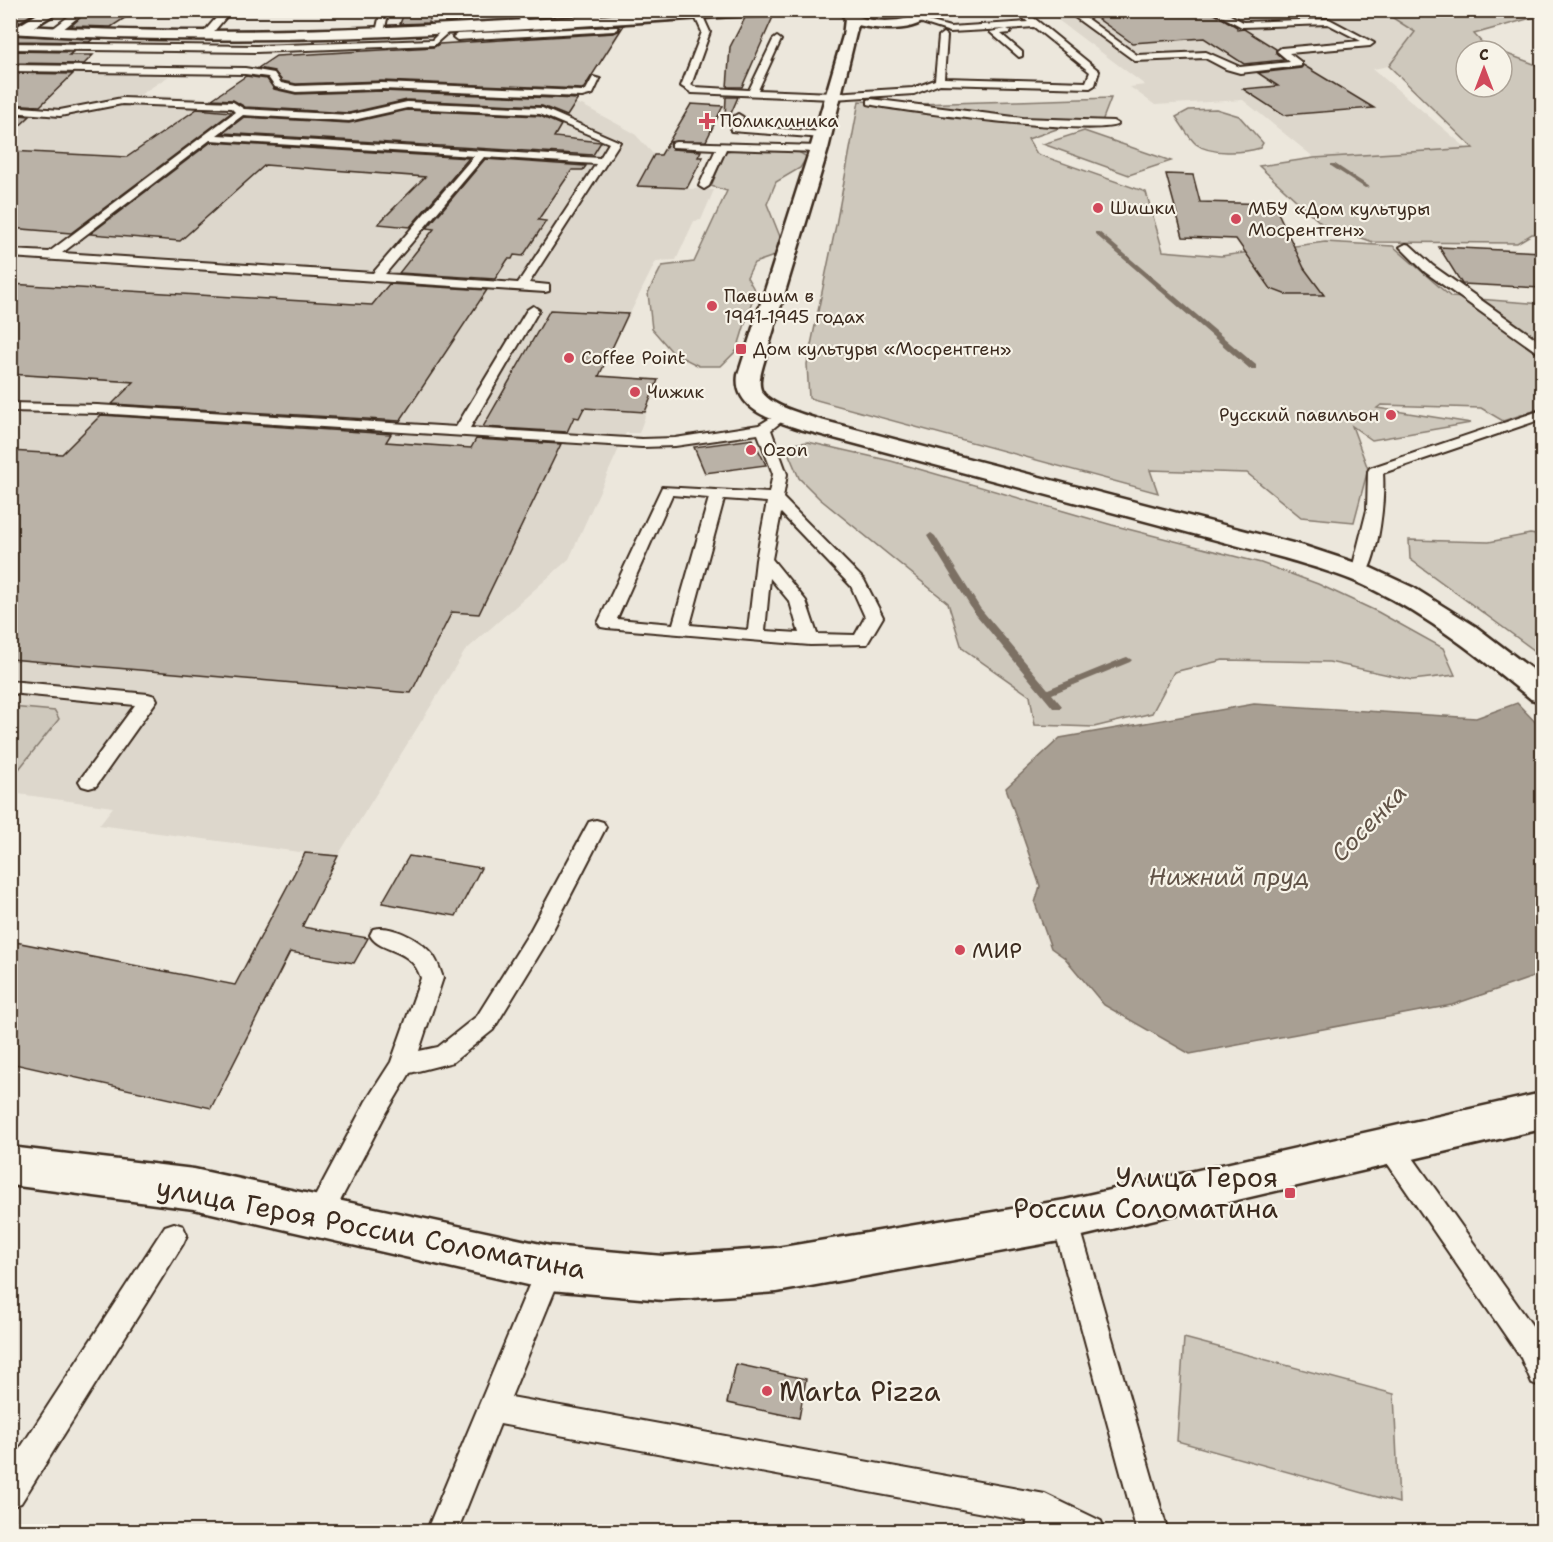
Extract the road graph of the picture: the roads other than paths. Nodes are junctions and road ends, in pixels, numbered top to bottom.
1 (55, 10) edge
2 (83, 10) edge
3 (228, 10) edge
4 (385, 10) edge
5 (520, 10) edge
6 (765, 10) edge
7 (1018, 10) edge
8 (1068, 10) edge
9 (1214, 10) edge
10 (697, 12) edge
11 (848, 14) edge
12 (918, 15) edge
13 (525, 25) junction
14 (1040, 26) junction
15 (614, 29) dead end
16 (504, 30) junction
17 (14, 32) edge
18 (54, 32) junction
19 (380, 32) junction
20 (453, 32) junction
21 (994, 32) junction
22 (207, 34) junction
23 (262, 34) junction
24 (777, 40) dead end
25 (10, 46) edge
26 (256, 50) junction
27 (1019, 54) dead end
28 (10, 68) edge
29 (245, 71) junction
30 (596, 79) dead end
31 (939, 81) junction
32 (600, 91) dead end
33 (590, 92) junction
34 (752, 92) junction
35 (833, 96) junction
36 (10, 110) edge
37 (241, 112) junction
38 (738, 117) dead end
39 (1113, 124) dead end
40 (208, 137) junction
41 (821, 142) junction
42 (676, 145) dead end
43 (722, 146) junction
44 (482, 153) junction
45 (602, 161) junction
46 (704, 186) dead end
47 (1406, 247) dead end
48 (10, 253) edge
49 (52, 255) junction
50 (375, 277) junction
51 (522, 287) junction
52 (546, 288) dead end
53 (534, 310) dead end
54 (1542, 349) edge
55 (10, 406) edge
56 (1542, 414) edge
57 (787, 417) junction
58 (764, 429) junction
59 (460, 432) junction
60 (718, 494) junction
61 (775, 498) junction
62 (764, 560) junction
63 (1359, 573) junction
64 (680, 630) junction
65 (756, 636) junction
66 (810, 640) junction
67 (10, 687) edge
68 (1542, 692) edge
69 (89, 781) dead end
70 (596, 827) dead end
71 (381, 934) dead end
72 (402, 1065) junction
73 (1542, 1111) edge
74 (1390, 1146) junction
75 (10, 1166) edge
76 (318, 1217) junction
77 (1065, 1220) junction
78 (174, 1235) dead end
79 (550, 1268) junction
80 (1542, 1373) edge
81 (492, 1408) junction
82 (10, 1492) edge
83 (1043, 1520) edge
84 (441, 1532) edge
85 (1090, 1532) edge
86 (1153, 1532) edge

1 - 17 street
2 - 18 lane
3 - 22 lane
4 - 19 lane
5 - 13 lane
6 - 10 street
7 - 14 lane
8 - 9 lane
10 - 13 street
10 - 34 lane
11 - 12 street
11 - 35 street
12 - 14 lane
13 - 16 street
14 - 21 lane
14 - 31 lane
15 - 16 lane
16 - 20 street
17 - 18 street
18 - 22 street
19 - 20 street
19 - 23 street
20 - 26 lane
21 - 27 lane
21 - 31 lane
22 - 23 street
23 - 26 lane
24 - 34 lane
25 - 26 lane
26 - 29 lane
28 - 29 lane
29 - 33 lane
30 - 33 lane
31 - 35 lane
32 - 33 lane
34 - 35 lane
35 - 39 lane
35 - 41 street
36 - 37 lane
37 - 40 lane
37 - 45 lane
38 - 41 lane
40 - 44 lane
40 - 49 lane
41 - 43 lane
41 - 57 street
42 - 43 lane
43 - 46 lane
44 - 45 lane
44 - 50 lane
45 - 51 lane
47 - 54 lane
48 - 49 lane
49 - 50 lane
50 - 51 lane
51 - 52 lane
53 - 59 lane
55 - 59 lane
56 - 63 lane
57 - 58 lane
57 - 63 street
58 - 59 lane
58 - 61 lane
60 - 61 lane
60 - 64 lane
60 - 64 lane
61 - 62 lane
61 - 66 lane
62 - 65 lane
62 - 66 lane
63 - 68 street
64 - 65 lane
65 - 66 lane
67 - 69 lane
70 - 72 lane
71 - 72 lane
72 - 76 lane
73 - 74 street, улица Героя России Соломатина
74 - 77 street, улица Героя России Соломатина
74 - 80 lane
75 - 76 street, улица Героя России Соломатина
76 - 79 street, улица Героя России Соломатина
77 - 79 street, улица Героя России Соломатина
77 - 86 lane
78 - 82 lane
79 - 81 lane
81 - 83 lane
81 - 84 lane
83 - 85 lane

